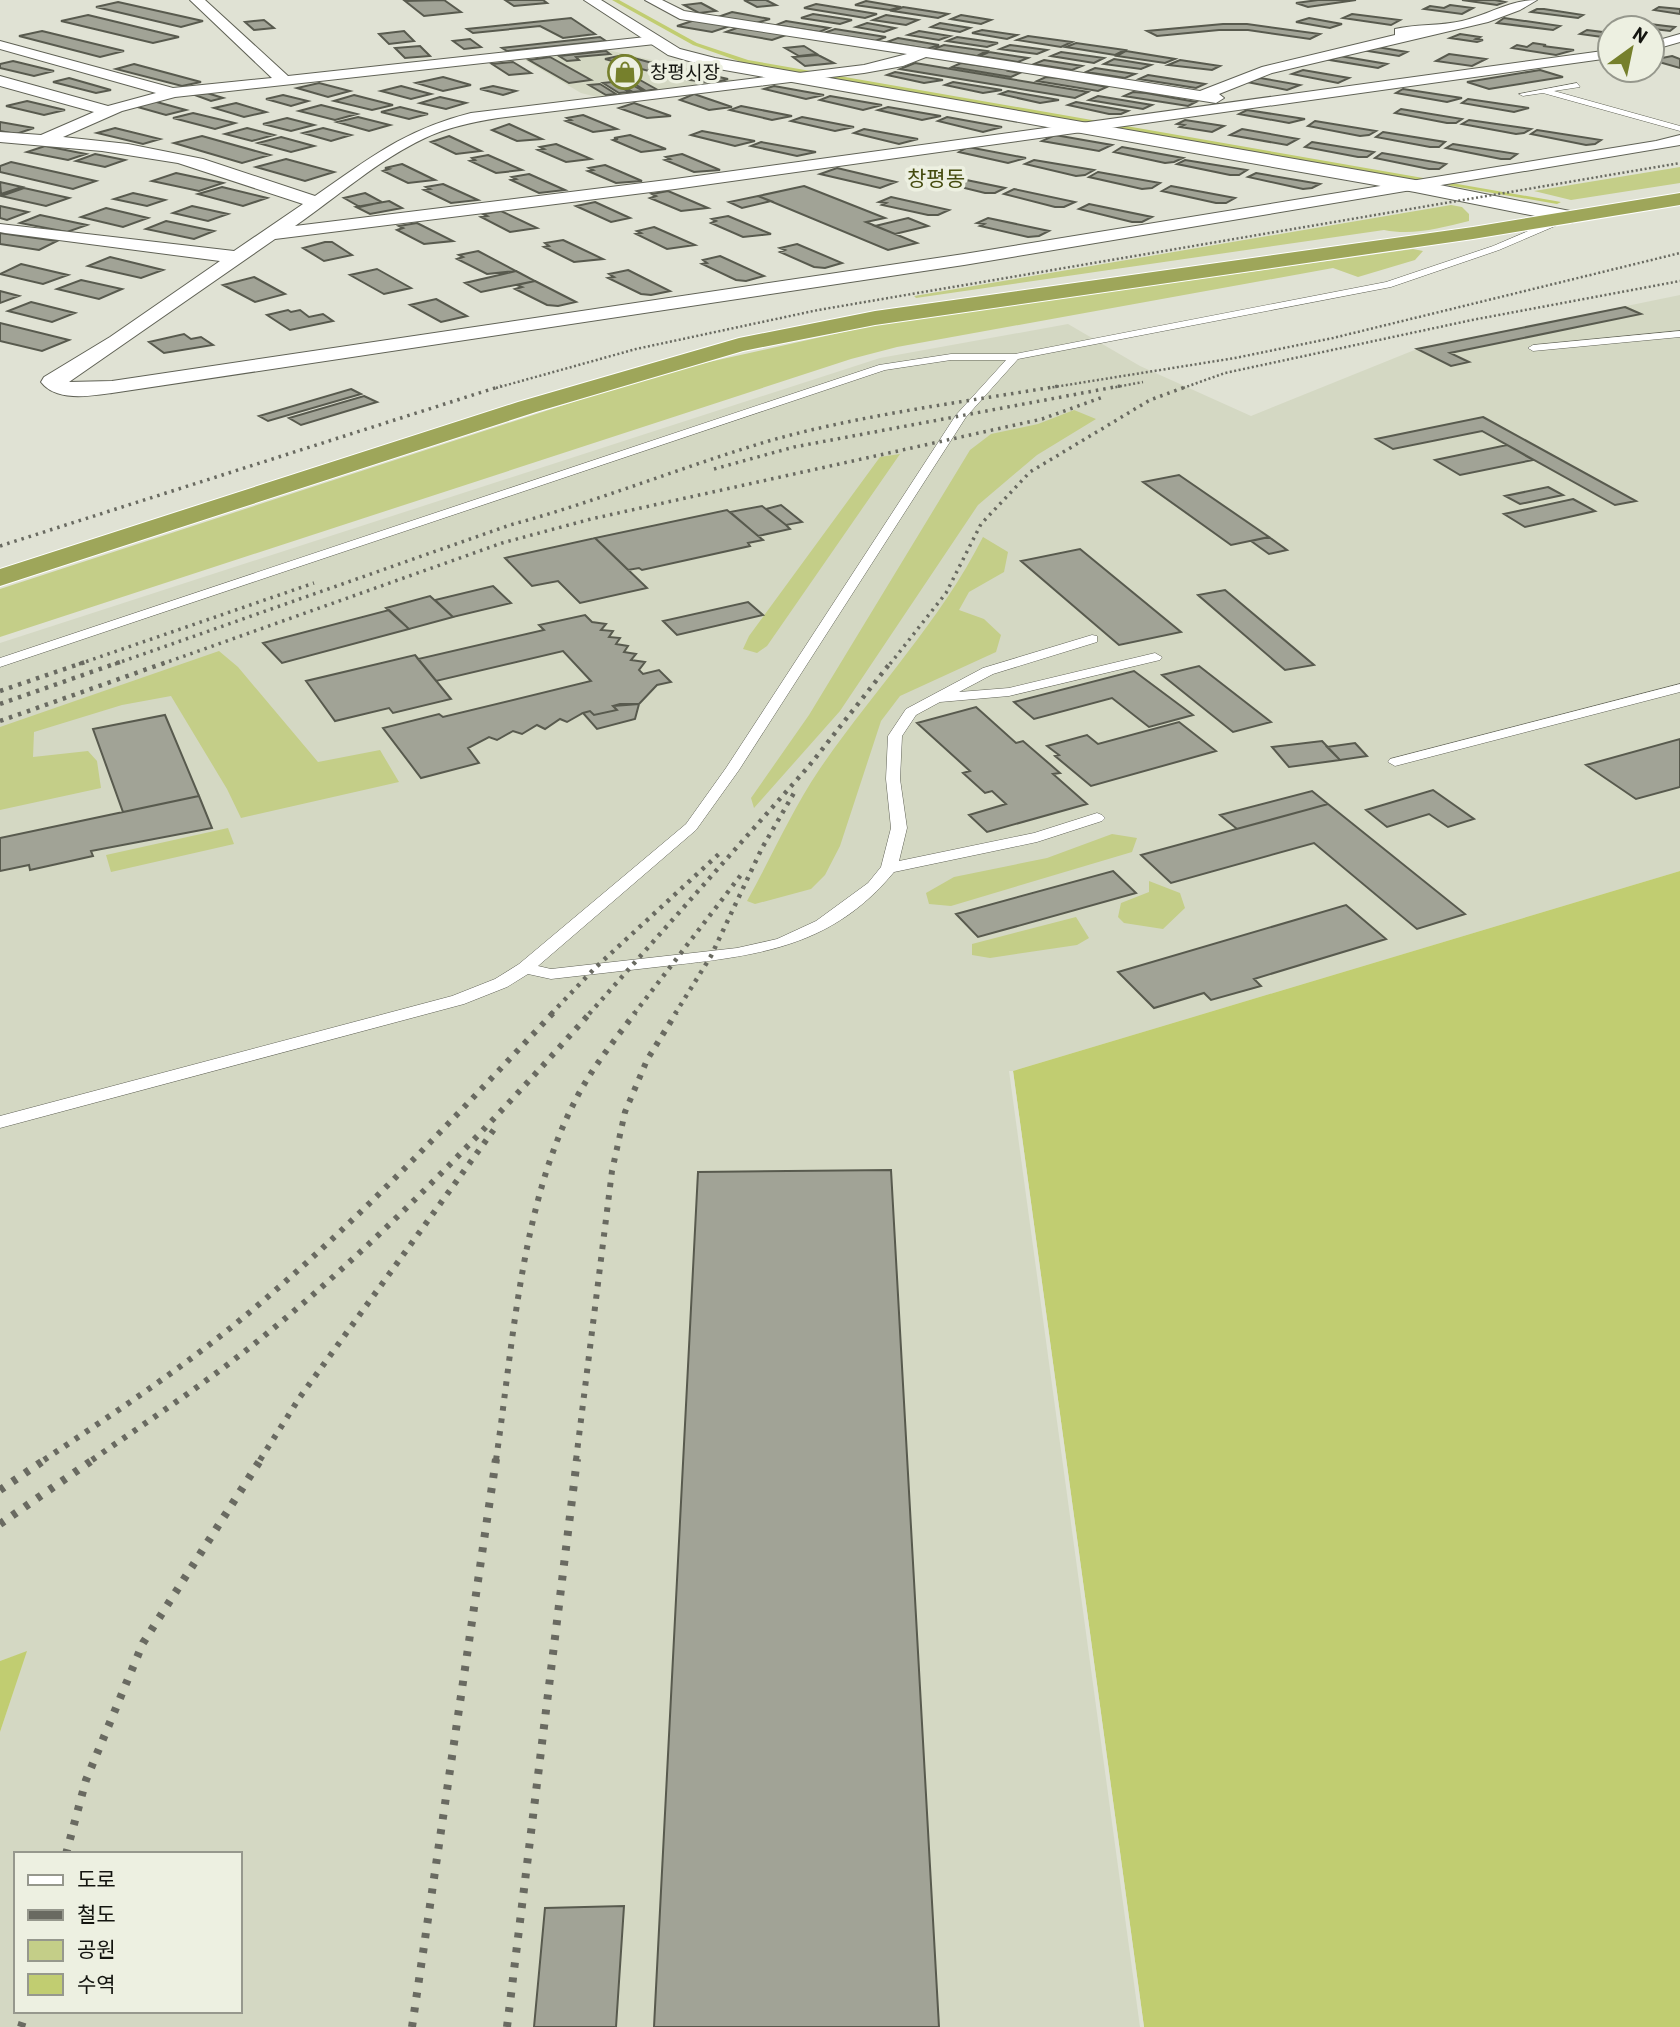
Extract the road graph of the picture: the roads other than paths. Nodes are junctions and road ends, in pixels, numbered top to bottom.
1 (197, 0) edge
2 (591, 0) edge
3 (652, 0) edge
4 (1530, 0) edge
5 (1423, 32) junction
6 (1333, 38) dead end
7 (654, 40) junction
8 (0, 45) edge
9 (922, 54) junction
10 (1596, 56) edge
11 (793, 77) junction
12 (0, 80) edge
13 (285, 81) junction
14 (1577, 85) dead end
15 (1545, 91) junction
16 (173, 93) junction
17 (1524, 94) dead end
18 (1203, 95) junction
19 (1247, 104) junction
20 (110, 111) junction
21 (1078, 127) junction
22 (1680, 129) edge
23 (0, 137) edge
24 (44, 139) junction
25 (1680, 140) edge
26 (11, 154) dead end
27 (1432, 183) junction
28 (1680, 199) edge
29 (316, 201) junction
30 (1570, 217) junction
31 (5, 228) dead end
32 (268, 235) junction
33 (236, 257) junction
34 (1680, 334) edge
35 (1533, 348) dead end
36 (1015, 357) junction
37 (0, 578) edge
38 (1091, 639) dead end
39 (1155, 657) dead end
40 (0, 663) edge
41 (1680, 688) edge
42 (930, 699) junction
43 (1395, 762) dead end
44 (1097, 818) dead end
45 (889, 868) junction
46 (525, 968) junction
47 (0, 1122) edge

1 - 13 street
2 - 7 street
3 - 9 street
4 - 5 street
5 - 6 street
5 - 18 street
7 - 11 street
7 - 13 street
8 - 16 street
9 - 11 street
9 - 18 street
10 - 19 street
11 - 21 street
11 - 29 street
12 - 20 street
13 - 16 street
14 - 15 lane
15 - 17 lane
15 - 22 lane
16 - 20 street
18 - 19 street
19 - 21 street
20 - 24 street
21 - 27 street
21 - 32 street
23 - 24 street
24 - 26 street
24 - 29 street
25 - 27 street
27 - 30 street
27 - 33 street
28 - 30 highway
29 - 32 street
30 - 36 lane
30 - 37 highway
31 - 33 street
32 - 33 street
34 - 35 lane
36 - 40 lane
36 - 46 lane
38 - 42 lane
39 - 42 lane
41 - 43 lane
42 - 45 lane
44 - 45 lane
45 - 46 lane
46 - 47 lane

